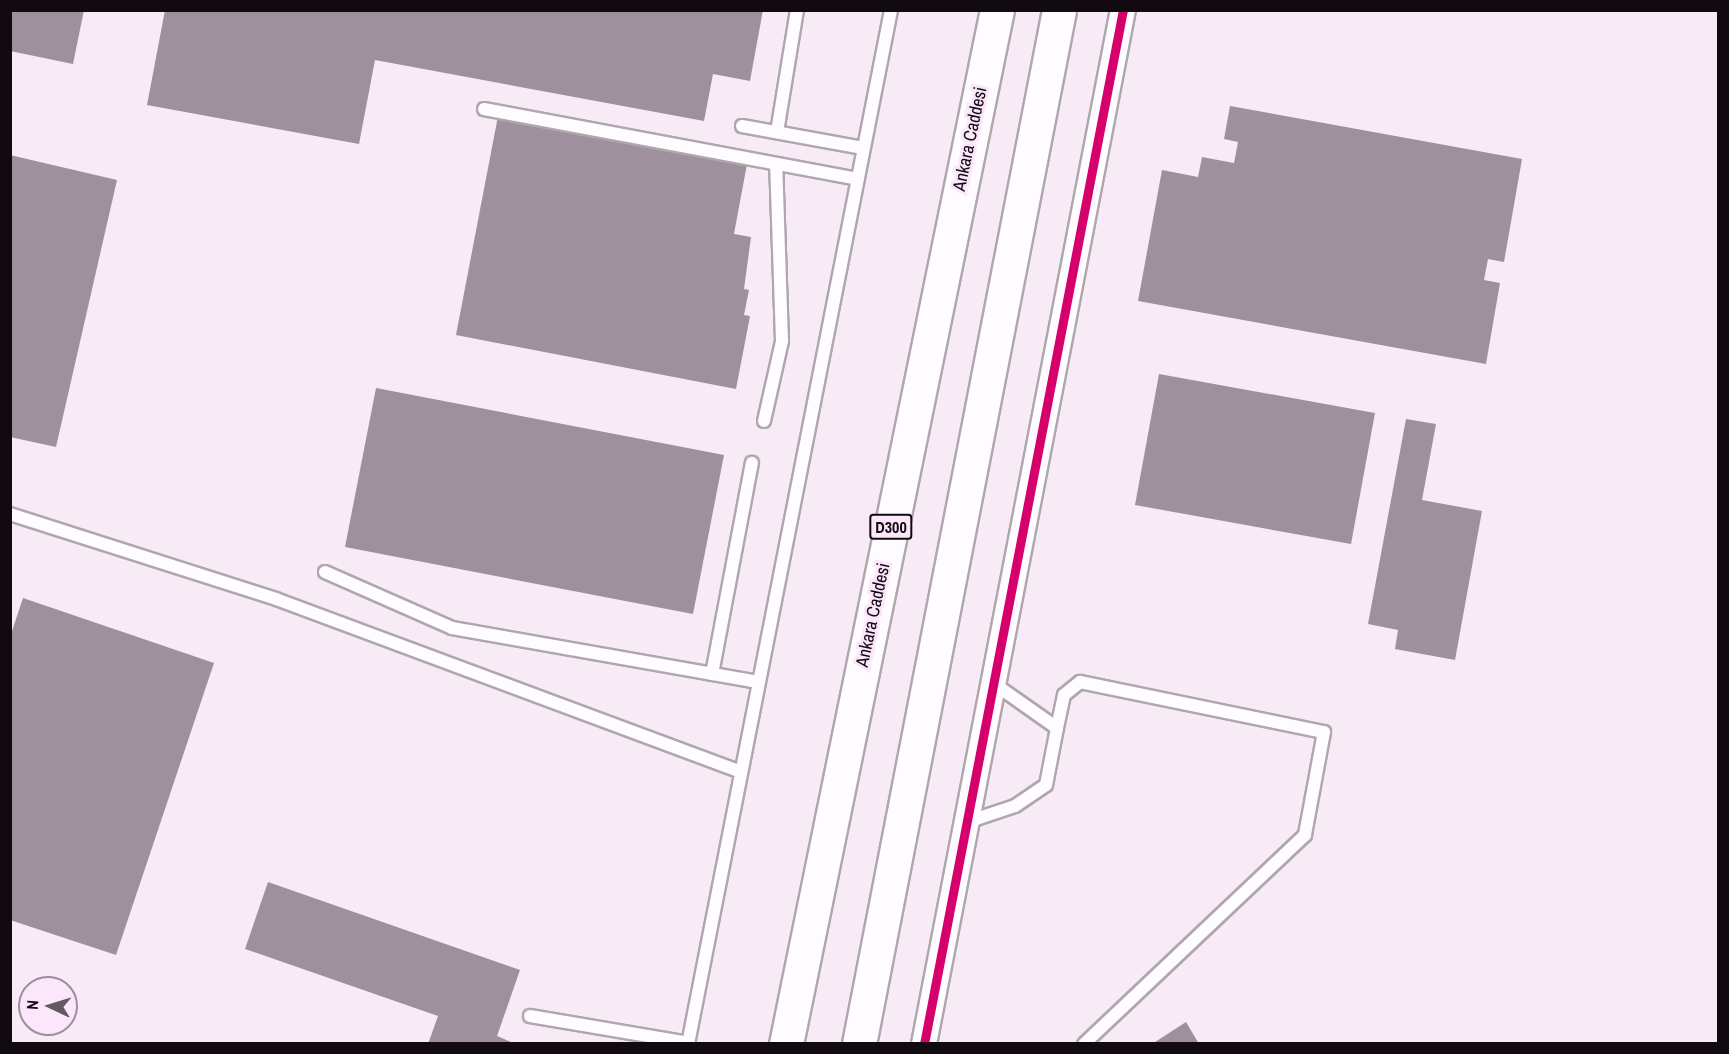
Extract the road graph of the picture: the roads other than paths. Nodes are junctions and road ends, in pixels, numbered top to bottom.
1 (797, 10) edge
2 (891, 10) edge
3 (997, 10) edge
4 (1059, 10) edge
5 (1124, 10) edge
6 (484, 109) dead end
7 (742, 126) dead end
8 (777, 132) junction
9 (863, 148) junction
10 (776, 164) junction
11 (857, 179) junction
12 (764, 421) dead end
13 (752, 463) dead end
14 (10, 514) edge
15 (326, 572) dead end
16 (712, 674) junction
17 (758, 682) junction
18 (993, 683) junction
19 (1057, 728) junction
20 (741, 772) junction
21 (967, 822) junction
22 (530, 1016) dead end
23 (638, 1039) edge
24 (688, 1043) edge
25 (786, 1044) edge
26 (859, 1044) edge
27 (924, 1044) edge
28 (1084, 1044) edge

1 - 8 lane
2 - 9 lane
3 - 25 highway, Ankara Caddesi / D300
4 - 26 highway
5 - 18 street
6 - 10 lane
7 - 8 lane
8 - 9 lane
9 - 11 lane
10 - 11 lane
10 - 12 lane
11 - 17 lane
13 - 16 lane
14 - 20 lane
15 - 16 lane
16 - 17 lane
17 - 20 lane
18 - 19 lane
18 - 21 street
19 - 21 lane
19 - 28 lane
20 - 24 lane
21 - 27 street
22 - 23 lane
23 - 24 lane

